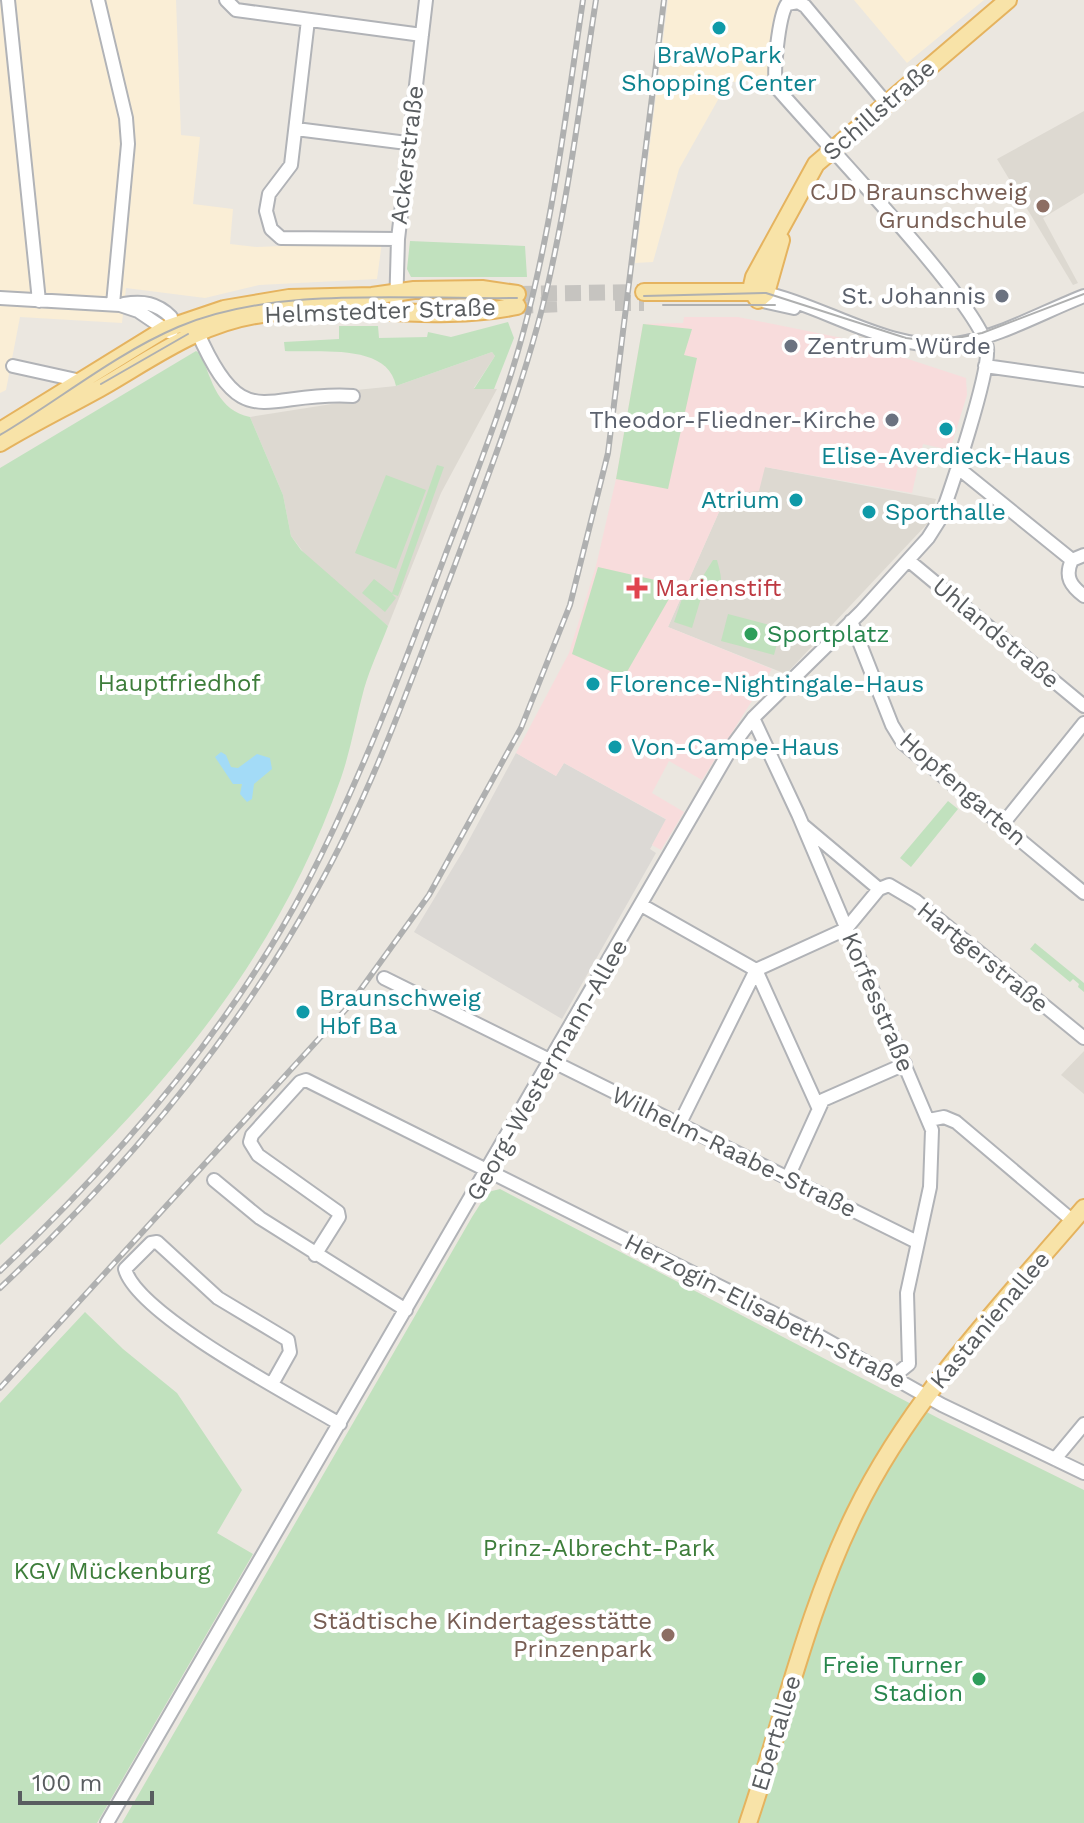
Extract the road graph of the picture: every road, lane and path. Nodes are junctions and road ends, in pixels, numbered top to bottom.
1 (8, 0) edge
2 (98, 0) edge
3 (226, 0) edge
4 (426, 0) edge
5 (1002, 4) edge
6 (308, 20) junction
7 (422, 35) junction
8 (886, 103) junction
9 (296, 129) junction
10 (407, 143) junction
11 (831, 149) junction
12 (398, 239) junction
13 (395, 292) junction
14 (758, 294) junction
15 (1084, 296) edge
16 (644, 297) tunnel mouth
17 (0, 298) edge
18 (39, 301) junction
19 (116, 305) junction
20 (228, 308) junction
21 (163, 310) junction
22 (396, 311) junction
23 (145, 317) junction
24 (169, 330) junction
25 (197, 331) junction
26 (983, 336) junction
27 (142, 344) junction
28 (143, 362) junction
29 (13, 366) dead end
30 (985, 366) junction
31 (1084, 380) edge
32 (81, 381) junction
33 (353, 396) dead end
34 (0, 431) edge
35 (0, 443) edge
36 (957, 467) junction
37 (1078, 558) edge
38 (908, 560) junction
39 (1084, 596) edge
40 (851, 621) junction
41 (1084, 706) edge
42 (753, 718) junction
43 (1084, 723) edge
44 (1002, 825) junction
45 (804, 826) junction
46 (879, 889) junction
47 (1084, 893) edge
48 (643, 906) junction
49 (846, 929) junction
50 (756, 970) junction
51 (384, 978) dead end
52 (1084, 1038) edge
53 (552, 1062) junction
54 (905, 1064) junction
55 (818, 1107) junction
56 (929, 1120) junction
57 (679, 1125) junction
58 (488, 1170) junction
59 (788, 1177) junction
60 (214, 1180) dead end
61 (1078, 1214) edge
62 (917, 1242) junction
63 (315, 1255) junction
64 (406, 1310) junction
65 (894, 1376) junction
66 (272, 1384) junction
67 (927, 1395) junction
68 (340, 1424) junction
69 (1084, 1424) edge
70 (1055, 1459) junction
71 (1084, 1473) edge
72 (107, 1823) edge
73 (748, 1823) edge

1 - 18 street
2 - 19 street
3 - 6 street
4 - 7 street, Ackerstraße
5 - 8 main road, Schillstraße
6 - 7 street
6 - 9 street
7 - 10 street, Ackerstraße
8 - 11 main road, Schillstraße
8 - 11 street
9 - 10 street
9 - 12 street
10 - 12 street, Ackerstraße
11 - 14 main road, Schillstraße
11 - 26 street
12 - 13 street, Ackerstraße
13 - 20 main road, Helmstedter Straße
13 - 22 street, Ackerstraße
13 - 22 main road, Helmstedter Straße
14 - 16 main road
14 - 26 street
15 - 26 street
17 - 18 street, Helmstedter Straße
18 - 19 street, Helmstedter Straße
19 - 21 street, Helmstedter Straße
19 - 23 street
20 - 21 street, Helmstedter Straße
20 - 24 main road, Helmstedter Straße
20 - 25 street, Helmstedter Straße
21 - 24 street
22 - 25 main road, Helmstedter Straße
23 - 24 street
23 - 27 street
24 - 25 street
24 - 27 main road, Helmstedter Straße
24 - 28 street
25 - 28 main road, Helmstedter Straße
25 - 33 street
26 - 30 street, Georg-Westermann-Allee
27 - 32 main road, Helmstedter Straße
28 - 35 main road, Helmstedter Straße
29 - 32 street
30 - 31 street
30 - 36 street, Georg-Westermann-Allee
32 - 34 main road, Helmstedter Straße
36 - 37 street
36 - 38 street, Georg-Westermann-Allee
37 - 39 street
38 - 40 street, Georg-Westermann-Allee
38 - 41 street, Uhlandstraße
40 - 42 street, Georg-Westermann-Allee
40 - 44 street, Hopfengarten
42 - 45 street, Korfesstraße
42 - 48 street, Georg-Westermann-Allee
43 - 44 street
44 - 47 street, Hopfengarten
45 - 46 street
45 - 49 street, Korfesstraße
46 - 49 street
46 - 52 street, Hartgerstraße
48 - 50 street
48 - 53 street, Georg-Westermann-Allee
49 - 50 street
49 - 54 street, Korfesstraße
50 - 55 street
50 - 57 street
51 - 53 street, Wilhelm-Raabe-Straße
53 - 57 street, Wilhelm-Raabe-Straße
53 - 58 street, Georg-Westermann-Allee
54 - 55 street
54 - 56 street, Korfesstraße
55 - 59 street
56 - 61 street
56 - 62 street, Korfesstraße
57 - 59 street, Wilhelm-Raabe-Straße
58 - 63 street, Herzogin-Elisabeth-Straße
58 - 64 street, Georg-Westermann-Allee
58 - 65 street, Herzogin-Elisabeth-Straße
59 - 62 street, Wilhelm-Raabe-Straße
60 - 63 street
61 - 67 main road, Kastanienallee
62 - 65 street, Korfesstraße
63 - 64 street
64 - 68 street, Georg-Westermann-Allee
65 - 67 street, Herzogin-Elisabeth-Straße
66 - 66 street
66 - 68 street
67 - 70 street, Herzogin-Elisabeth-Straße
67 - 73 main road, Ebertallee
68 - 72 street, Georg-Westermann-Allee
69 - 70 street
70 - 71 street, Herzogin-Elisabeth-Straße

